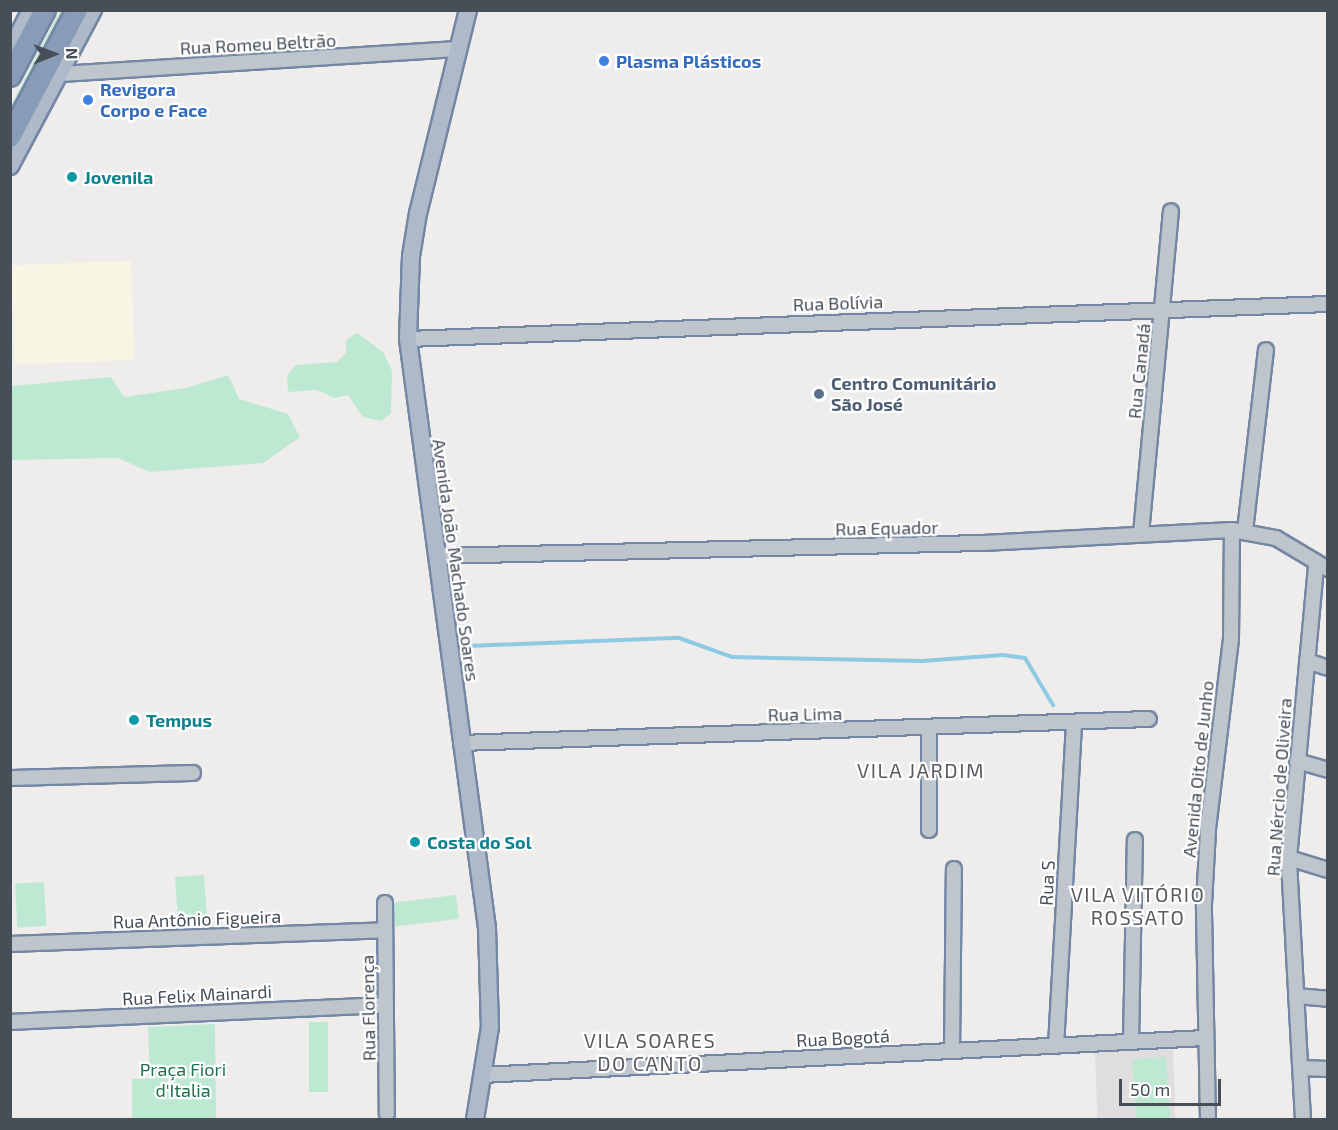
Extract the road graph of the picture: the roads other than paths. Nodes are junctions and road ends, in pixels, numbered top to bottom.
1 (31, 10) edge
2 (45, 10) edge
3 (77, 10) edge
4 (93, 10) edge
5 (468, 10) edge
6 (21, 30) junction
7 (458, 49) junction
8 (10, 51) edge
9 (10, 59) edge
10 (60, 74) junction
11 (10, 76) edge
12 (10, 137) edge
13 (10, 166) edge
14 (1171, 211) dead end
15 (1328, 304) edge
16 (1164, 308) junction
17 (408, 339) junction
18 (1266, 350) dead end
19 (1239, 530) junction
20 (1140, 534) junction
21 (438, 556) junction
22 (1322, 567) edge
23 (1307, 661) junction
24 (1328, 668) edge
25 (1149, 719) dead end
26 (1074, 722) junction
27 (929, 729) junction
28 (461, 743) junction
29 (1297, 761) junction
30 (1328, 770) edge
31 (193, 773) dead end
32 (10, 778) edge
33 (929, 830) dead end
34 (1135, 840) dead end
35 (1289, 858) junction
36 (954, 869) dead end
37 (1328, 870) edge
38 (385, 903) dead end
39 (385, 930) junction
40 (10, 944) edge
41 (1296, 996) junction
42 (1328, 999) edge
43 (385, 1005) junction
44 (10, 1022) edge
45 (1204, 1038) junction
46 (1131, 1042) junction
47 (1056, 1046) junction
48 (952, 1051) junction
49 (1302, 1068) junction
50 (1328, 1069) edge
51 (482, 1075) junction
52 (387, 1114) dead end
53 (475, 1119) edge
54 (1208, 1119) edge
55 (1303, 1119) edge

1 - 6 main road
2 - 11 highway
3 - 12 highway
4 - 10 main road
5 - 7 main road, Avenida João Machado Soares
6 - 8 main road
6 - 9 highway
7 - 10 street, Rua Romeu Beltrão
7 - 17 main road, Avenida João Machado Soares
10 - 13 main road
14 - 16 street, Rua Canadá
15 - 16 street, Rua Bolívia
16 - 17 street, Rua Bolívia
16 - 20 street, Rua Canadá
17 - 21 main road, Avenida João Machado Soares
18 - 19 street, Avenida Oito de Junho
19 - 20 street, Rua Equador
19 - 22 street, Rua Equador
19 - 45 street, Avenida Oito de Junho
20 - 21 street, Rua Equador
21 - 28 main road, Avenida João Machado Soares
22 - 23 street, Rua Nércio de Oliveira
23 - 24 street
23 - 29 street, Rua Nércio de Oliveira
25 - 26 street, Rua Lima
26 - 27 street, Rua Lima
26 - 47 street, Rua S
27 - 28 street, Rua Lima
27 - 33 street
28 - 51 main road, Avenida João Machado Soares
29 - 30 street
29 - 35 street, Rua Nércio de Oliveira
31 - 32 street
34 - 46 street
35 - 37 street
35 - 41 street, Rua Nércio de Oliveira
36 - 48 street
38 - 39 street, Rua Florença
39 - 40 street, Rua Antônio Figueira
39 - 43 street, Rua Florença
41 - 42 street
41 - 49 street, Rua Nércio de Oliveira
43 - 44 street, Rua Felix Mainardi
43 - 52 street, Rua Florença
45 - 46 street, Rua Bogotá
45 - 54 street, Avenida Oito de Junho
46 - 47 street, Rua Bogotá
47 - 48 street, Rua Bogotá
48 - 51 street, Rua Bogotá
49 - 50 street
49 - 55 street, Rua Nércio de Oliveira
51 - 53 main road, Avenida João Machado Soares

